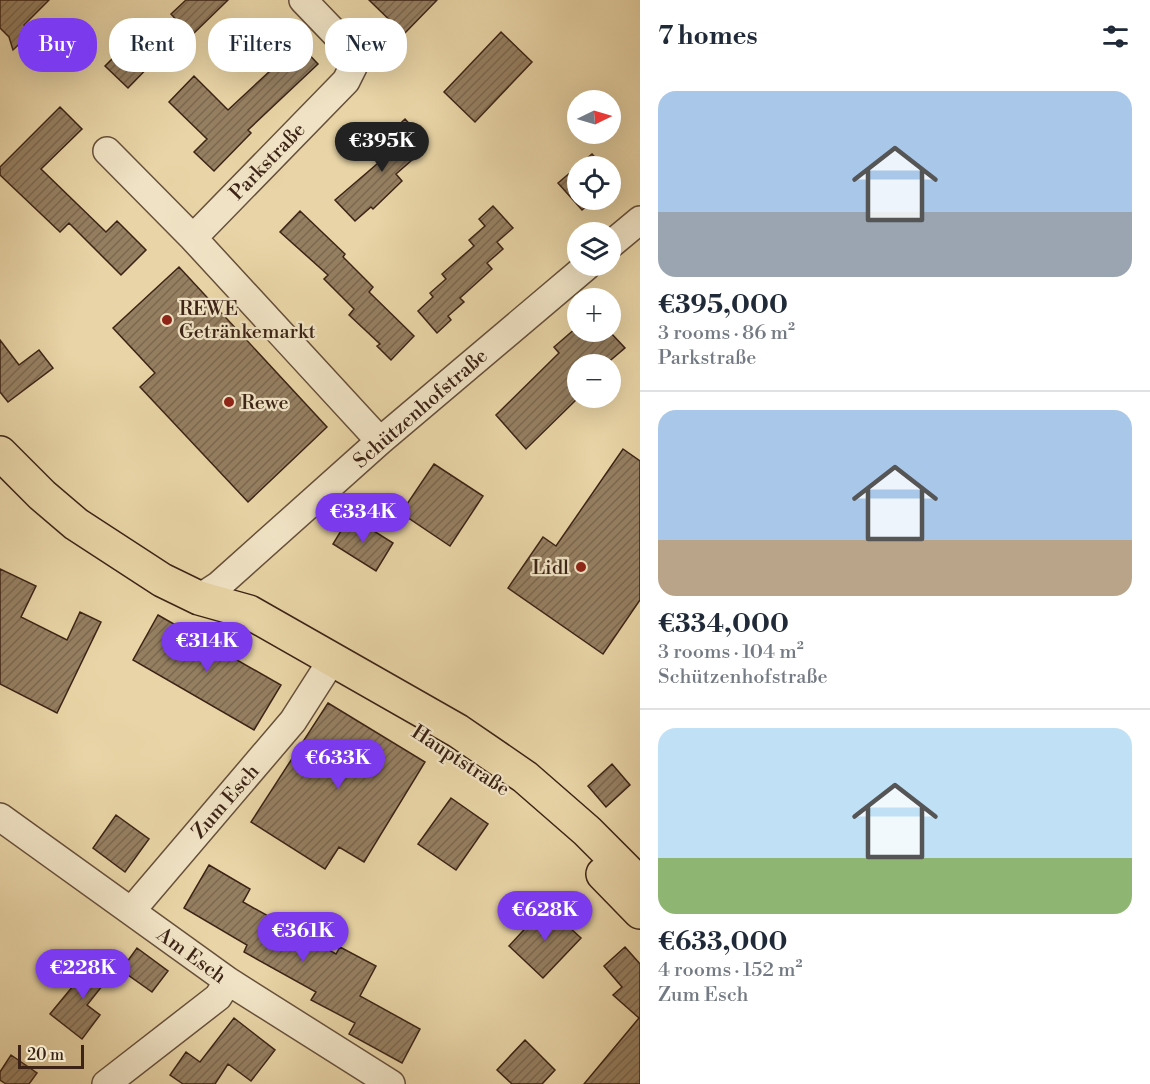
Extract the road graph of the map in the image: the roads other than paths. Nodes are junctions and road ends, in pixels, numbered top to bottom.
1 (303, 0) edge
2 (107, 152) dead end
3 (640, 220) edge
4 (621, 236) edge
5 (193, 238) junction
6 (575, 276) edge
7 (380, 441) junction
8 (0, 453) edge
9 (199, 598) junction
10 (327, 668) junction
11 (0, 817) edge
12 (640, 884) edge
13 (132, 910) junction
14 (640, 912) edge
15 (228, 981) junction
16 (106, 1084) edge
17 (391, 1084) edge

1 - 5 street, Parkstraße
2 - 5 street
3 - 4 street
5 - 7 street
6 - 7 street, Schützenhofstraße
7 - 9 street, Schützenhofstraße
8 - 9 main road, Hauptstraße
9 - 10 main road, Hauptstraße
10 - 12 main road, Hauptstraße
10 - 13 street, Zum Esch
10 - 14 main road, Hauptstraße
11 - 13 street, Am Esch
13 - 15 street, Am Esch
15 - 16 street
15 - 17 street, Am Esch

